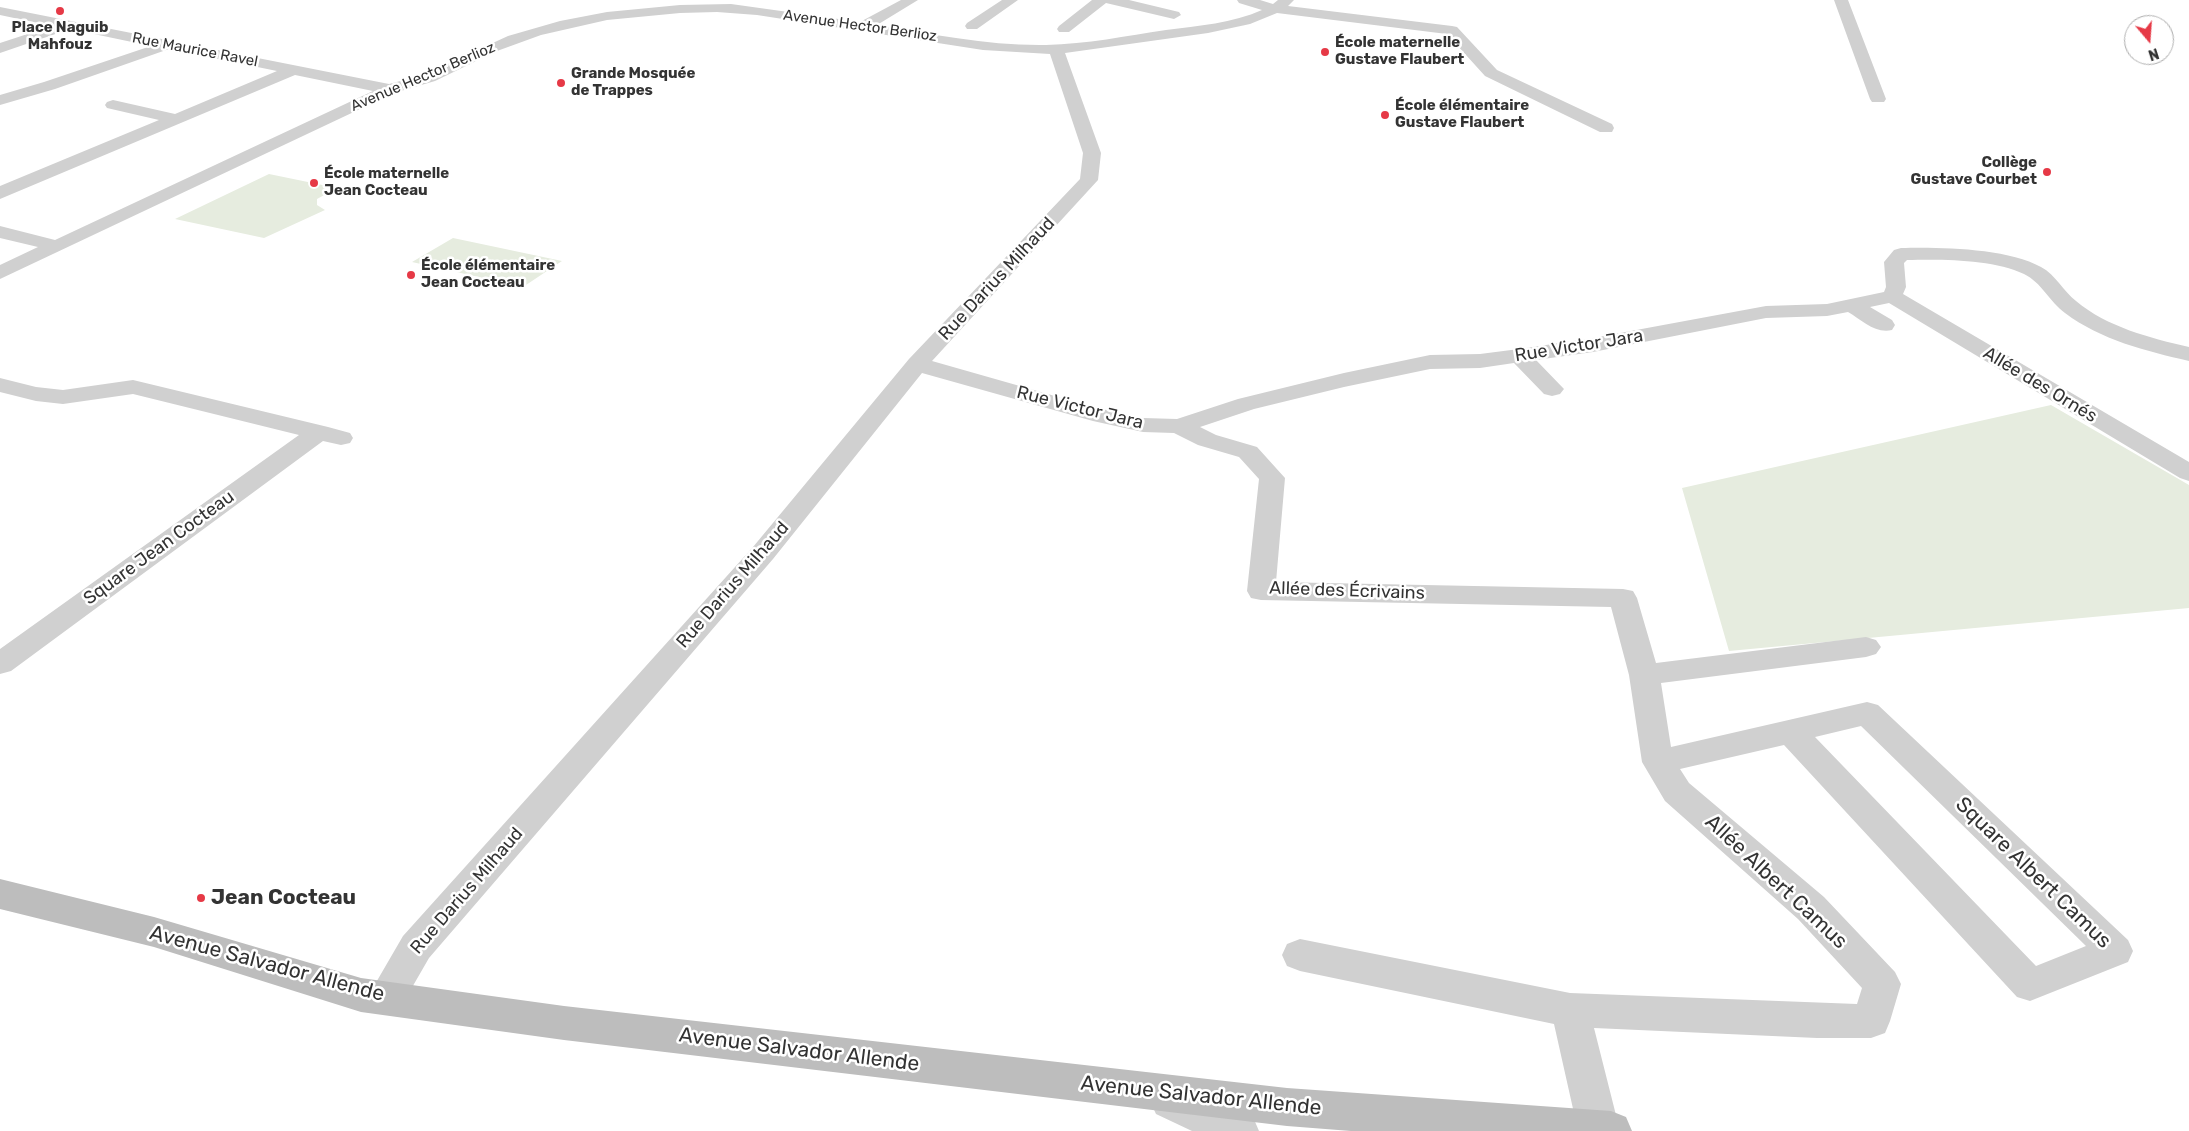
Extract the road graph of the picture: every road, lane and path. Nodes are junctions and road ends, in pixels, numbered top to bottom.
1 (776, 0) edge
2 (911, 0) edge
3 (1011, 0) edge
4 (1101, 0) edge
5 (1111, 0) edge
6 (1244, 0) edge
7 (1841, 0) edge
8 (1281, 4) edge
9 (0, 11) edge
10 (760, 11) junction
11 (1174, 15) dead end
12 (70, 24) junction
13 (864, 26) junction
14 (972, 26) dead end
15 (1064, 29) dead end
16 (168, 44) junction
17 (0, 48) edge
18 (1056, 49) junction
19 (294, 70) junction
20 (389, 89) junction
21 (1878, 99) dead end
22 (0, 100) edge
23 (113, 105) dead end
24 (176, 119) junction
25 (1606, 128) dead end
26 (0, 193) edge
27 (0, 232) edge
28 (57, 246) junction
29 (0, 273) edge
30 (1892, 296) junction
31 (1852, 305) junction
32 (1884, 325) dead end
33 (2189, 354) edge
34 (1519, 356) junction
35 (917, 364) junction
36 (0, 385) edge
37 (1552, 389) dead end
38 (1179, 426) junction
39 (2189, 473) edge
40 (1623, 598) joint
41 (1866, 647) dead end
42 (0, 664) edge
43 (1644, 675) junction
44 (1791, 732) junction
45 (1658, 762) junction
46 (0, 894) edge
47 (1300, 955) dead end
48 (386, 998) junction
49 (1570, 1010) junction
50 (1146, 1090) junction
51 (1602, 1130) edge
52 (1238, 1131) edge

1 - 10 street
2 - 13 street
3 - 14 street
4 - 15 street
5 - 11 street
6 - 8 street
7 - 21 street
8 - 18 street, Avenue Hector Berlioz
8 - 25 street
9 - 12 street, Rue Maurice Ravel
10 - 13 street, Avenue Hector Berlioz
10 - 20 street, Avenue Hector Berlioz
12 - 16 street, Rue Maurice Ravel
12 - 17 street
13 - 18 street, Avenue Hector Berlioz
16 - 19 street, Rue Maurice Ravel
16 - 22 street
18 - 35 street, Rue Darius Milhaud
19 - 20 street, Rue Maurice Ravel
19 - 24 street
20 - 28 street, Avenue Hector Berlioz
23 - 24 street
24 - 26 street
27 - 28 street
28 - 29 street, Avenue Hector Berlioz
30 - 31 street, Rue Victor Jara
30 - 33 street
30 - 39 street, Allée des Ornés
31 - 32 street
31 - 34 street, Rue Victor Jara
34 - 37 street
34 - 38 street, Rue Victor Jara
35 - 38 street, Rue Victor Jara
35 - 48 street, Rue Darius Milhaud
36 - 42 street, Square Jean Cocteau
38 - 40 street, Allée des Écrivains
40 - 43 street, Allée Albert Camus
41 - 43 street
43 - 45 street, Allée Albert Camus
44 - 44 street, Square Albert Camus
44 - 45 street, Square Albert Camus
45 - 49 street, Allée Albert Camus
46 - 48 street, Avenue Salvador Allende
47 - 49 street, Allée Albert Camus
48 - 50 street, Avenue Salvador Allende
49 - 51 street
50 - 51 street, Avenue Salvador Allende
50 - 52 street

